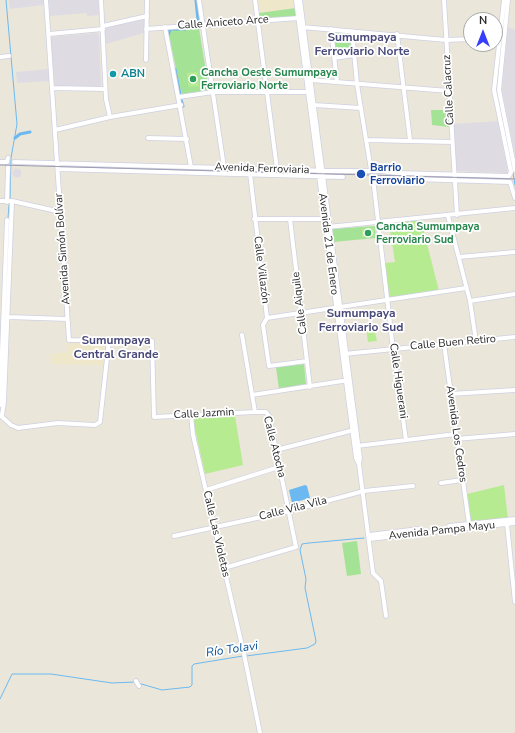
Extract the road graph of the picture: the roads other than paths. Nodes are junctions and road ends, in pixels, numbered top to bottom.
1 (46, 0) edge
2 (101, 0) edge
3 (147, 0) edge
4 (198, 0) edge
5 (255, 0) edge
6 (296, 0) edge
7 (300, 0) edge
8 (444, 0) edge
9 (504, 0) edge
10 (508, 0) edge
11 (502, 12) edge
12 (147, 16) junction
13 (299, 18) junction
14 (258, 21) junction
15 (202, 25) junction
16 (302, 26) junction
17 (165, 27) junction
18 (103, 28) junction
19 (146, 28) junction
20 (331, 29) junction
21 (352, 31) junction
22 (49, 34) junction
23 (397, 34) junction
24 (463, 39) edge
25 (446, 40) junction
26 (497, 52) edge
27 (354, 55) junction
28 (9, 56) dead end
29 (0, 57) edge
30 (334, 58) junction
31 (146, 60) dead end
32 (311, 80) junction
33 (337, 82) junction
34 (357, 84) junction
35 (52, 88) junction
36 (404, 88) junction
37 (105, 89) junction
38 (449, 91) junction
39 (213, 92) junction
40 (267, 92) junction
41 (310, 92) junction
42 (179, 97) junction
43 (181, 104) junction
44 (314, 105) junction
45 (361, 108) junction
46 (110, 117) junction
47 (55, 130) junction
48 (148, 138) dead end
49 (187, 139) junction
50 (367, 140) junction
51 (410, 140) junction
52 (452, 142) junction
53 (8, 158) dead end
54 (0, 162) edge
55 (14, 162) dead end
56 (57, 163) junction
57 (191, 166) junction
58 (8, 167) dead end
59 (224, 167) junction
60 (58, 169) junction
61 (277, 169) junction
62 (321, 170) junction
63 (372, 170) junction
64 (515, 170) edge
65 (250, 173) junction
66 (454, 175) junction
67 (321, 176) junction
68 (343, 177) dead end
69 (373, 178) dead end
70 (382, 178) dead end
71 (454, 180) junction
72 (515, 198) edge
73 (0, 201) edge
74 (9, 202) junction
75 (515, 208) edge
76 (61, 212) junction
77 (456, 215) junction
78 (448, 216) junction
79 (254, 219) junction
80 (290, 219) junction
81 (327, 219) junction
82 (6, 220) dead end
83 (378, 223) junction
84 (328, 227) junction
85 (515, 252) edge
86 (459, 257) junction
87 (466, 288) junction
88 (515, 294) edge
89 (388, 301) junction
90 (470, 301) junction
91 (339, 308) junction
92 (302, 314) junction
93 (8, 317) junction
94 (267, 318) junction
95 (67, 319) junction
96 (242, 335) dead end
97 (515, 337) edge
98 (109, 340) junction
99 (476, 341) junction
100 (444, 344) junction
101 (393, 349) junction
102 (344, 354) junction
103 (307, 361) junction
104 (348, 380) junction
105 (310, 387) junction
106 (515, 390) edge
107 (450, 394) junction
108 (252, 395) junction
109 (0, 405) edge
110 (255, 412) junction
111 (1, 415) edge
112 (191, 415) junction
113 (154, 417) joint
114 (355, 430) junction
115 (515, 434) edge
116 (456, 437) junction
117 (406, 440) junction
118 (357, 446) junction
119 (276, 450) junction
120 (280, 467) junction
121 (462, 480) junction
122 (441, 483) dead end
123 (413, 486) dead end
124 (206, 490) junction
125 (364, 491) junction
126 (289, 510) junction
127 (515, 519) edge
128 (515, 523) edge
129 (469, 524) junction
130 (507, 524) junction
131 (449, 526) dead end
132 (214, 527) junction
133 (419, 530) dead end
134 (174, 536) dead end
135 (369, 537) junction
136 (224, 568) junction
137 (515, 602) edge
138 (386, 616) dead end
139 (260, 733) edge

1 - 22 street, Avenida Simón Bolívar
2 - 18 street
3 - 12 street
4 - 15 street
5 - 14 street
6 - 13 street, Avenida 21 de Enero
7 - 16 street, Avenida 21 de Enero
8 - 25 street, Calle Calacruz
9 - 11 street
10 - 64 street
12 - 18 street
12 - 19 street
13 - 14 street, Calle Aniceto Arce
13 - 16 street, Avenida 21 de Enero
14 - 15 street, Calle Aniceto Arce
14 - 40 street
15 - 17 street, Calle Aniceto Arce
15 - 39 street
16 - 20 street
16 - 32 street, Avenida 21 de Enero
16 - 41 street, Avenida 21 de Enero
17 - 19 street, Calle Aniceto Arce
17 - 42 street
18 - 22 street
18 - 37 street
19 - 31 street
20 - 21 street
20 - 30 street
21 - 23 street
21 - 27 street
22 - 35 street, Avenida Simón Bolívar
23 - 25 street
23 - 36 street
24 - 25 street
25 - 38 street, Calle Calacruz
26 - 66 street, Avenida Ferroviaria
27 - 30 street
27 - 34 street
28 - 29 street
30 - 33 street
32 - 33 street
32 - 41 street, Avenida 21 de Enero
33 - 34 street
34 - 36 street
34 - 45 street
35 - 37 street
35 - 47 street, Avenida Simón Bolívar
36 - 38 street
36 - 51 street
37 - 46 street
38 - 52 street, Calle Calacruz
39 - 40 street
39 - 42 street
39 - 59 street
40 - 41 street
40 - 61 street
41 - 44 street, Avenida 21 de Enero
41 - 62 street, Avenida 21 de Enero
42 - 43 street
43 - 46 street
43 - 49 street
44 - 45 street
44 - 62 street, Avenida 21 de Enero
45 - 50 street
46 - 47 street
47 - 56 street, Avenida Simón Bolívar
48 - 49 street
49 - 57 street
50 - 51 street
50 - 63 street
51 - 52 street
52 - 66 street, Calle Calacruz
53 - 54 street
55 - 56 street, Avenida Ferroviaria
56 - 57 street, Avenida Ferroviaria
56 - 60 street, Avenida Simón Bolívar
57 - 59 street, Avenida Ferroviaria
58 - 74 street
59 - 61 street, Avenida Ferroviaria
60 - 65 street, Avenida Ferroviaria
60 - 76 street, Avenida Simón Bolívar
61 - 62 street, Avenida Ferroviaria
62 - 63 street, Avenida Ferroviaria
62 - 67 street, Avenida 21 de Enero
63 - 66 street, Avenida Ferroviaria
65 - 67 street, Avenida Ferroviaria
65 - 79 street, Calle Villazón
66 - 71 street, Calle Calacruz
67 - 68 street, Avenida Ferroviaria
67 - 81 street, Avenida 21 de Enero
69 - 83 street, Calle Higuerani
70 - 71 street
71 - 72 street
71 - 77 street, Calle Calacruz
73 - 74 street
74 - 76 street
74 - 93 street
75 - 77 street
76 - 95 street, Avenida Simón Bolívar
77 - 78 street
78 - 83 street
78 - 86 street
79 - 80 street
79 - 94 street, Calle Villazón
80 - 81 street
80 - 92 street, Calle Aiquile
81 - 84 street, Avenida 21 de Enero
82 - 109 street
83 - 84 street
83 - 89 street, Calle Higuerani
84 - 91 street, Avenida 21 de Enero
85 - 86 street
86 - 87 street
87 - 89 street
87 - 90 street
88 - 90 street
89 - 91 street
89 - 101 street, Calle Higuerani
90 - 99 street
91 - 92 street
91 - 102 street, Avenida 21 de Enero
92 - 94 street
92 - 103 street, Calle Aiquile
93 - 95 street
93 - 111 street
94 - 103 street, Calle Villazón
95 - 98 street, Avenida Simón Bolívar
96 - 108 street, Calle Atocha
97 - 99 street, Calle Buen Retiro
98 - 111 street
98 - 113 street, Avenida Simón Bolívar
99 - 100 street, Calle Buen Retiro
100 - 101 street, Calle Buen Retiro
100 - 107 street, Avenida Los Cedros
101 - 102 street, Calle Buen Retiro
101 - 117 street, Calle Higuerani
102 - 104 street, Avenida 21 de Enero
103 - 105 street, Calle Aiquile
104 - 105 street
104 - 114 street, Avenida 21 de Enero
105 - 108 street
106 - 107 street
107 - 116 street, Avenida Los Cedros
108 - 110 street, Calle Atocha
110 - 112 street, Calle Jazmin
110 - 119 street, Calle Atocha
112 - 113 street, Calle Jazmin
112 - 124 street, Calle Las Violetas
114 - 118 street, Avenida 21 de Enero
114 - 119 street
115 - 116 street
116 - 117 street
116 - 121 street, Avenida Los Cedros
117 - 118 street
118 - 125 street, Avenida 21 de Enero
119 - 120 street, Calle Atocha
120 - 124 street
120 - 126 street, Calle Atocha
121 - 122 street
121 - 129 street, Avenida Los Cedros
123 - 125 street, Calle Vila Vila
124 - 132 street, Calle Las Violetas
125 - 126 street, Calle Vila Vila
125 - 135 street, Avenida 21 de Enero
126 - 132 street, Calle Vila Vila
126 - 136 street, Calle Atocha
127 - 129 street, Avenida Pampa Mayu
128 - 130 street, Avenida Pampa Mayu
129 - 131 street, Avenida Pampa Mayu
130 - 135 street, Avenida Pampa Mayu
130 - 137 street
132 - 134 street, Calle Vila Vila
132 - 136 street, Calle Las Violetas
133 - 135 street, Avenida Pampa Mayu
135 - 138 street, Avenida 21 de Enero
136 - 139 street, Calle Las Violetas

